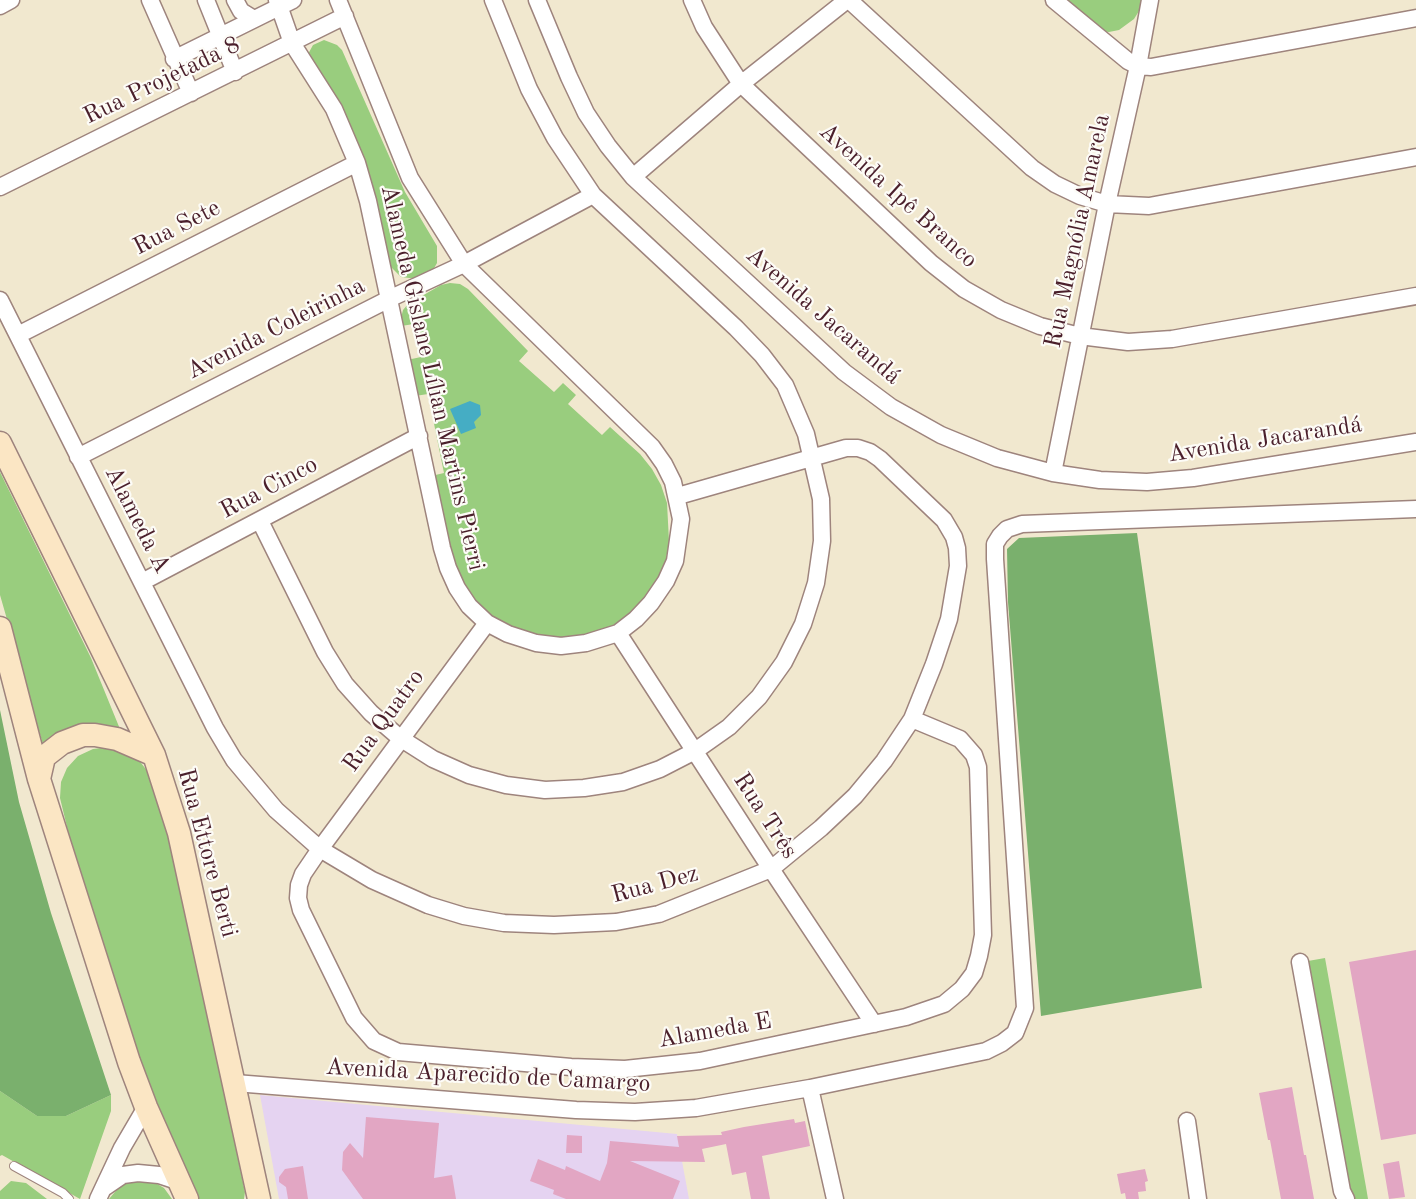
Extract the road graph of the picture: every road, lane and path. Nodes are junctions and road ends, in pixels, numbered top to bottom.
1 (11, 0) edge
2 (150, 0) edge
3 (206, 0) edge
4 (235, 0) edge
5 (338, 0) edge
6 (493, 0) edge
7 (537, 0) edge
8 (692, 0) edge
9 (848, 0) edge
10 (1054, 0) edge
11 (1150, 0) edge
12 (283, 2) edge
13 (0, 6) edge
14 (345, 16) junction
15 (1416, 18) edge
16 (254, 19) junction
17 (219, 36) junction
18 (292, 43) junction
19 (174, 59) junction
20 (1138, 66) junction
21 (235, 72) junction
22 (741, 84) junction
23 (191, 93) junction
24 (1416, 157) edge
25 (357, 163) junction
26 (633, 177) junction
27 (0, 187) edge
28 (593, 195) junction
29 (1107, 204) junction
30 (464, 264) junction
31 (1416, 296) edge
32 (390, 298) junction
33 (0, 300) edge
34 (18, 335) junction
35 (1080, 336) junction
36 (419, 436) junction
37 (1416, 442) edge
38 (0, 443) edge
39 (78, 457) junction
40 (813, 457) junction
41 (1053, 473) junction
42 (678, 496) junction
43 (1416, 509) edge
44 (260, 521) junction
45 (142, 582) junction
46 (487, 623) junction
47 (0, 628) edge
48 (618, 633) junction
49 (912, 718) junction
50 (400, 738) junction
51 (695, 752) junction
52 (154, 755) junction
53 (234, 760) joint
54 (39, 779) junction
55 (320, 849) junction
56 (771, 869) junction
57 (1300, 962) dead end
58 (874, 1024) junction
59 (235, 1083) junction
60 (810, 1088) junction
61 (146, 1107) junction
62 (1187, 1121) dead end
63 (14, 1166) dead end
64 (183, 1191) edge
65 (101, 1194) edge
66 (257, 1197) edge
67 (69, 1199) edge
68 (835, 1199) edge
69 (1198, 1199) edge
70 (1346, 1199) edge

1 - 13 street
2 - 19 street
3 - 17 street
4 - 16 street
5 - 14 street, Alameda Gislane Lílian Martins Pierri
6 - 28 street
7 - 26 street, Avenida Jacarandá
8 - 22 street, Avenida Ipê Branco
9 - 22 street
9 - 29 street
10 - 20 street
11 - 20 street, Rua Magnólia Amarela
12 - 16 street
12 - 18 street, Alameda Gislane Lílian Martins Pierri
14 - 18 street, Rua Projetada 8
14 - 30 street, Alameda Gislane Lílian Martins Pierri
15 - 20 street
16 - 17 street
17 - 19 street
17 - 21 street
18 - 21 street, Rua Projetada 8
18 - 25 street, Alameda Gislane Lílian Martins Pierri
19 - 23 street
20 - 29 street, Rua Magnólia Amarela
21 - 23 street, Rua Projetada 8
22 - 26 street
22 - 35 street, Avenida Ipê Branco
23 - 27 street, Rua Projetada 8
24 - 29 street
25 - 32 street, Alameda Gislane Lílian Martins Pierri
25 - 34 street, Rua Sete
26 - 41 street, Avenida Jacarandá
28 - 30 street, Avenida Coleirinha
28 - 40 street
29 - 35 street, Rua Magnólia Amarela
30 - 32 street, Avenida Coleirinha
30 - 42 street, Alameda Gislane Lílian Martins Pierri
31 - 35 street, Avenida Ipê Branco
32 - 36 street, Alameda Gislane Lílian Martins Pierri
32 - 39 street, Avenida Coleirinha
33 - 34 street, Alameda A
34 - 39 street, Alameda A
35 - 41 street, Rua Magnólia Amarela
36 - 44 street, Rua Cinco
36 - 46 street, Alameda Gislane Lílian Martins Pierri
37 - 41 street, Avenida Jacarandá
38 - 52 street, Rua Ettore Berti
39 - 45 street, Alameda A
40 - 42 street, Rua Dez
40 - 49 street, Rua Dez
40 - 51 street
42 - 48 street, Alameda Gislane Lílian Martins Pierri
43 - 60 street, Avenida Aparecido de Camargo
44 - 45 street, Rua Cinco
44 - 50 street
45 - 53 street, Alameda A
46 - 48 street, Alameda Gislane Lílian Martins Pierri
46 - 50 street, Rua Quatro
47 - 54 street
48 - 51 street, Rua Três
49 - 56 street, Rua Dez
49 - 58 street, Alameda E
50 - 51 street
50 - 55 street, Rua Quatro
51 - 56 street, Rua Três
52 - 54 street
52 - 59 street, Rua Ettore Berti
53 - 55 street, Rua Dez
54 - 61 street
55 - 56 street, Rua Dez
55 - 58 street, Alameda E
56 - 58 street, Rua Três
57 - 70 street
59 - 60 street, Avenida Aparecido de Camargo
59 - 66 street, Rua Ettore Berti
60 - 68 street
61 - 64 street
61 - 65 street
62 - 69 street
63 - 67 lane
64 - 65 street

